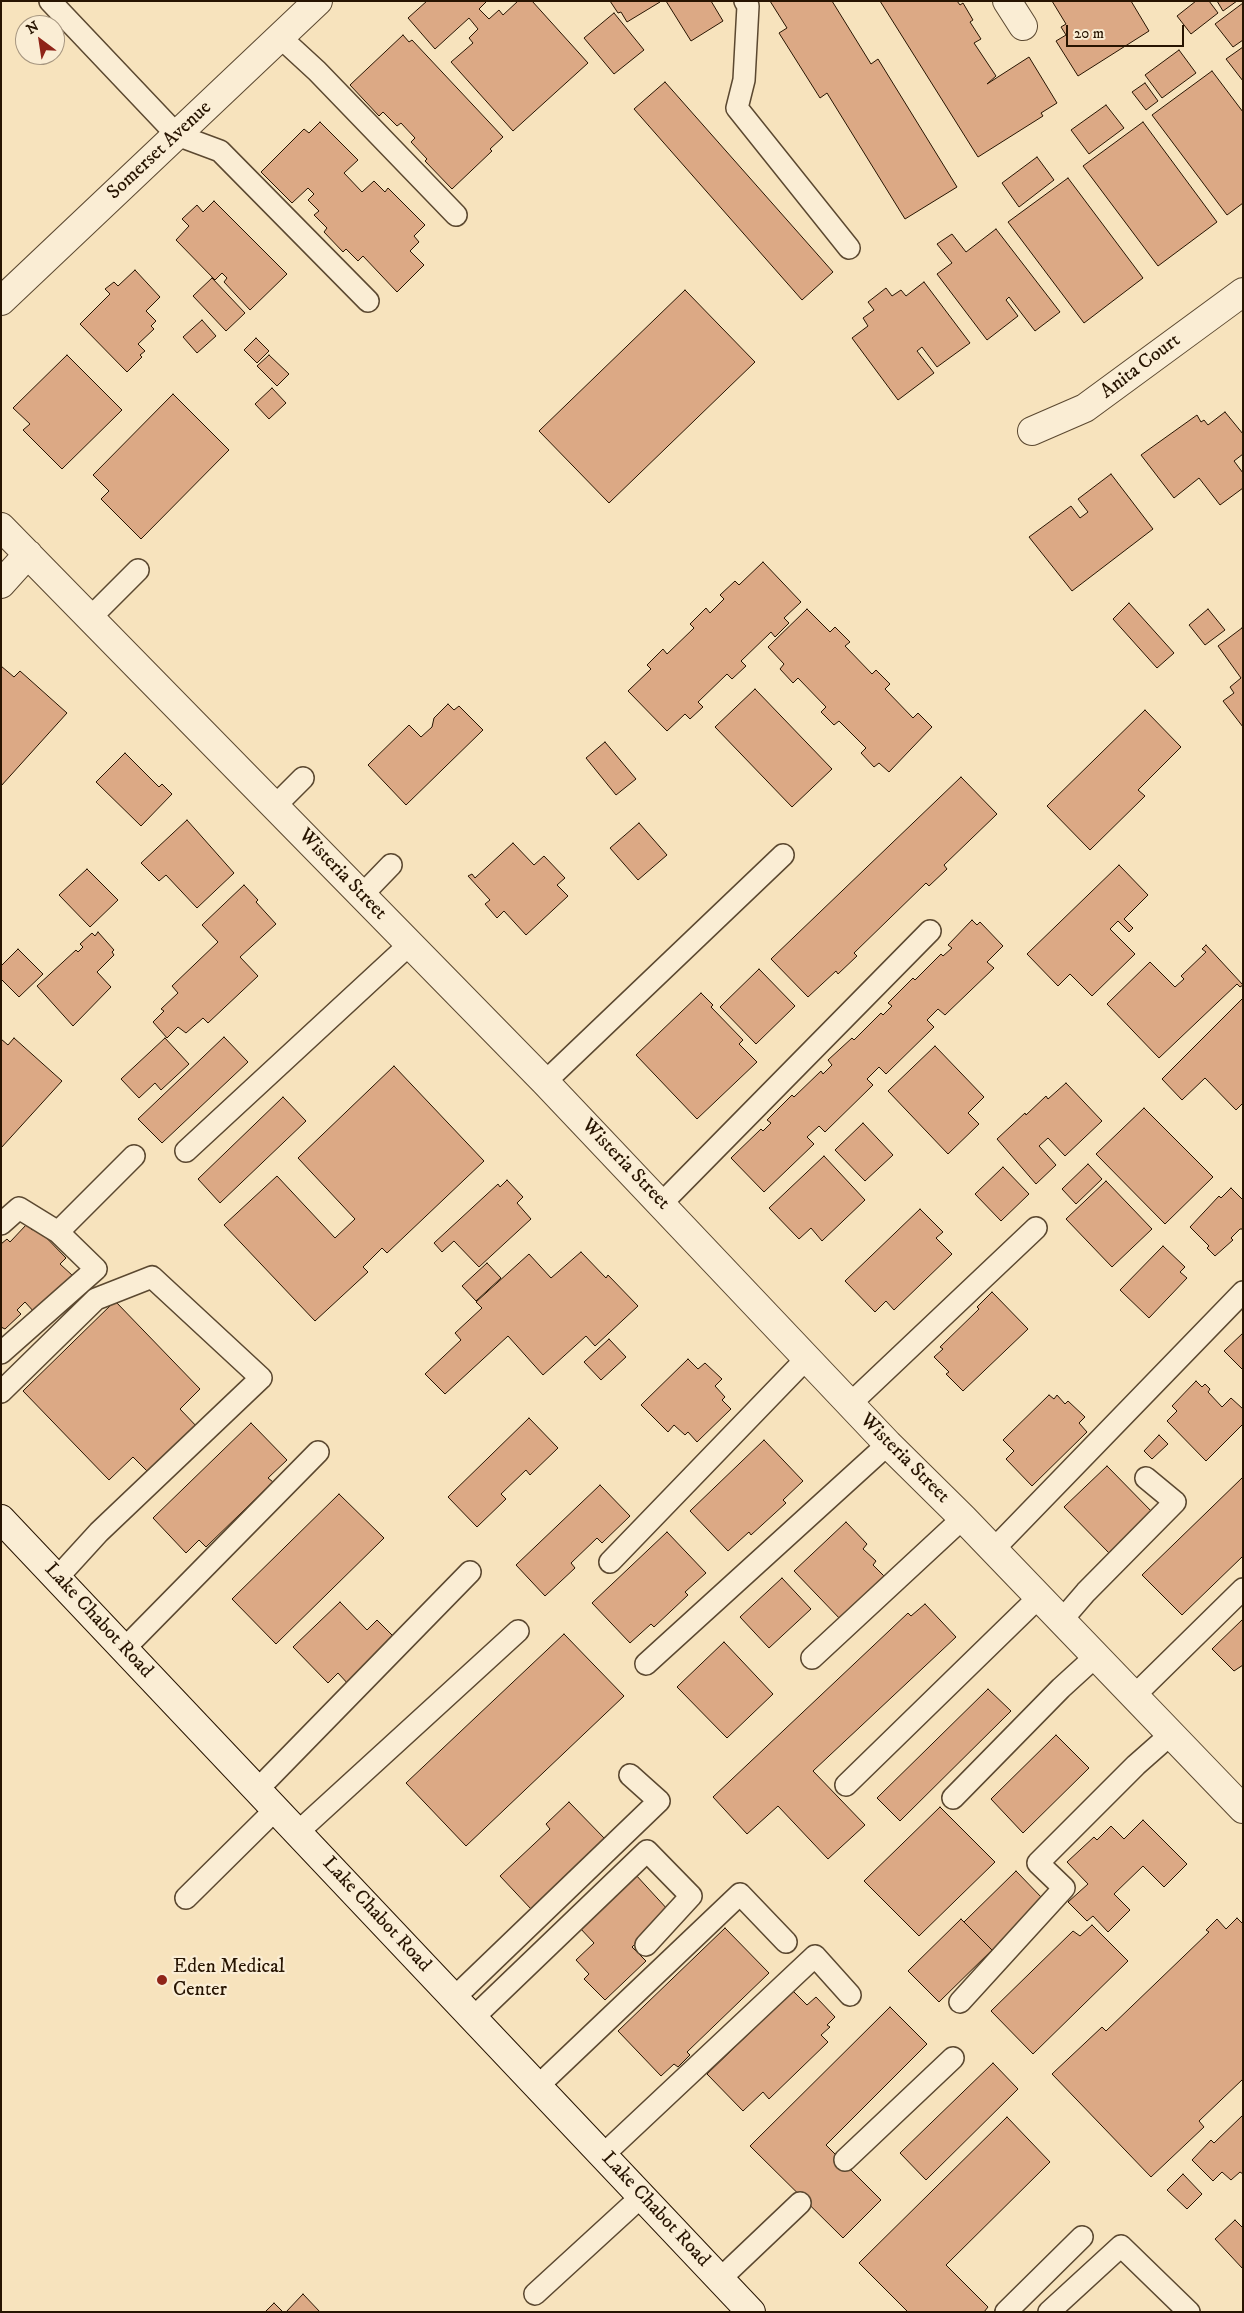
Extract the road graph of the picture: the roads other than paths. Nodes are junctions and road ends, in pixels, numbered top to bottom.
1 (50, 1) edge
2 (318, 1) edge
3 (745, 1) edge
4 (1008, 1) edge
5 (1023, 26) dead end
6 (280, 37) junction
7 (177, 135) junction
8 (456, 216) dead end
9 (849, 248) dead end
10 (1243, 292) edge
11 (1, 301) edge
12 (368, 301) dead end
13 (1032, 430) dead end
14 (1, 527) edge
15 (28, 554) junction
16 (138, 570) dead end
17 (1, 584) edge
18 (90, 618) junction
19 (303, 778) dead end
20 (275, 806) junction
21 (782, 855) dead end
22 (391, 865) dead end
23 (362, 895) junction
24 (930, 931) dead end
25 (410, 944) junction
26 (545, 1082) junction
27 (186, 1151) dead end
28 (134, 1156) dead end
29 (662, 1203) junction
30 (1, 1224) edge
31 (1036, 1228) dead end
32 (58, 1232) junction
33 (1243, 1292) edge
34 (1, 1353) edge
35 (807, 1358) junction
36 (1, 1392) edge
37 (850, 1404) junction
38 (888, 1444) junction
39 (318, 1452) dead end
40 (1146, 1478) dead end
41 (963, 1518) junction
42 (1, 1519) edge
43 (992, 1551) junction
44 (610, 1562) dead end
45 (470, 1572) dead end
46 (57, 1578) junction
47 (1243, 1589) edge
48 (1038, 1598) junction
49 (1061, 1621) junction
50 (518, 1631) dead end
51 (124, 1649) junction
52 (1095, 1657) junction
53 (812, 1658) dead end
54 (646, 1664) dead end
55 (1133, 1697) junction
56 (1170, 1735) junction
57 (630, 1774) dead end
58 (846, 1785) dead end
59 (257, 1790) junction
60 (953, 1798) dead end
61 (276, 1809) junction
62 (1243, 1809) edge
63 (298, 1832) junction
64 (186, 1898) dead end
65 (786, 1942) dead end
66 (646, 1946) dead end
67 (850, 1995) dead end
68 (454, 1998) junction
69 (960, 2002) dead end
70 (473, 2018) junction
71 (953, 2058) dead end
72 (538, 2086) junction
73 (603, 2155) junction
74 (845, 2160) dead end
75 (642, 2196) junction
76 (800, 2203) dead end
77 (1082, 2237) dead end
78 (720, 2279) junction
79 (535, 2294) dead end
80 (752, 2312) edge
81 (1006, 2312) edge
82 (1049, 2312) edge
83 (1189, 2312) edge

1 - 7 lane
2 - 6 street, Somerset Avenue
3 - 9 lane
4 - 5 street
6 - 7 street, Somerset Avenue
6 - 8 lane
7 - 11 street, Somerset Avenue
7 - 12 lane
10 - 13 street, Anita Court
14 - 15 street, Wisteria Street
15 - 17 street
15 - 18 street, Wisteria Street
16 - 18 lane
18 - 20 street, Wisteria Street
19 - 20 lane
20 - 23 street, Wisteria Street
21 - 26 lane
22 - 23 lane
23 - 25 street, Wisteria Street
24 - 29 lane
25 - 26 street, Wisteria Street
25 - 27 lane
26 - 29 street, Wisteria Street
28 - 32 lane
29 - 35 street, Wisteria Street
30 - 32 lane
31 - 37 lane
32 - 34 lane
33 - 43 lane
35 - 37 street, Wisteria Street
35 - 44 lane
36 - 46 lane
37 - 38 street, Wisteria Street
38 - 41 street, Wisteria Street
38 - 54 lane
39 - 51 lane
40 - 49 lane
41 - 43 street, Wisteria Street
41 - 53 lane
42 - 46 street, Lake Chabot Road
43 - 48 street, Wisteria Street
45 - 59 lane
46 - 51 street, Lake Chabot Road
47 - 55 lane
48 - 49 street, Wisteria Street
48 - 58 lane
49 - 52 street, Wisteria Street
50 - 63 lane
51 - 59 street, Lake Chabot Road
52 - 55 street, Wisteria Street
52 - 60 lane
55 - 56 street, Wisteria Street
56 - 62 street, Wisteria Street
56 - 69 lane
57 - 68 lane
59 - 61 street, Lake Chabot Road
61 - 63 street, Lake Chabot Road
61 - 64 lane
63 - 68 street, Lake Chabot Road
65 - 72 lane
66 - 70 lane
67 - 73 lane
68 - 70 street, Lake Chabot Road
70 - 72 street, Lake Chabot Road
71 - 74 lane
72 - 73 street, Lake Chabot Road
73 - 75 street, Lake Chabot Road
75 - 78 street, Lake Chabot Road
75 - 79 lane
76 - 78 lane
77 - 81 lane
78 - 80 street, Lake Chabot Road
82 - 83 lane

